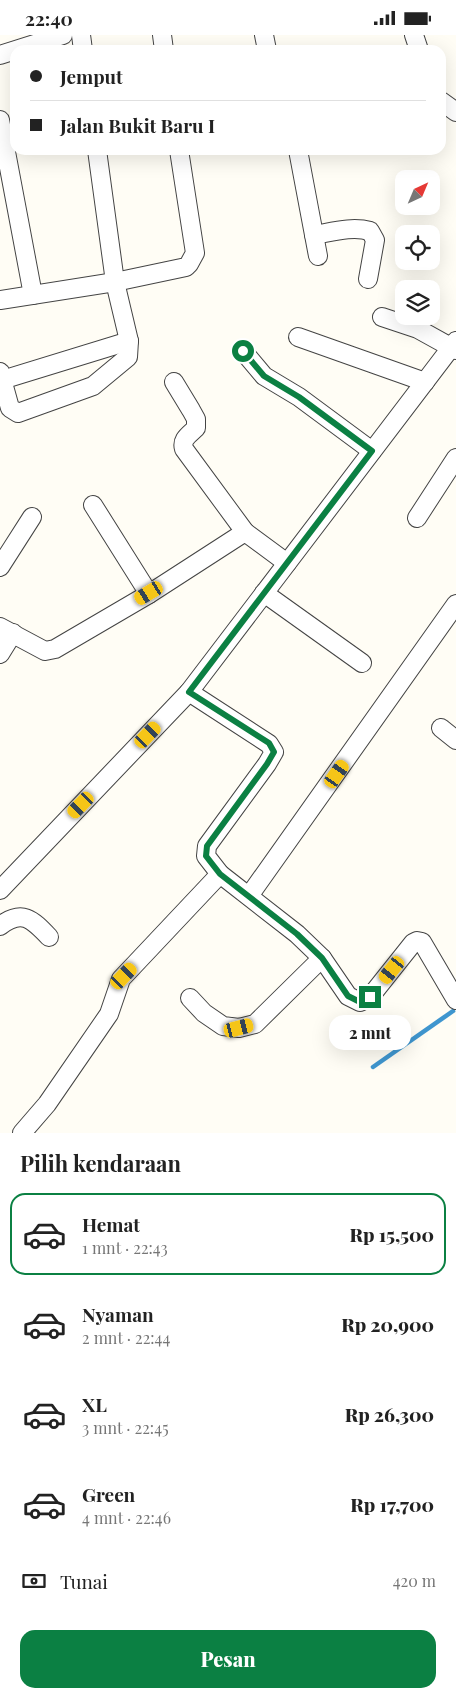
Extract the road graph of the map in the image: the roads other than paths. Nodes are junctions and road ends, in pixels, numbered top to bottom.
1 (63, 35) edge
2 (32, 45) edge
3 (0, 120) edge
4 (98, 155) edge
5 (180, 155) edge
6 (299, 155) edge
7 (314, 235) junction
8 (318, 256) dead end
9 (368, 279) dead end
10 (115, 282) junction
11 (33, 295) junction
12 (0, 300) edge
13 (382, 317) dead end
14 (298, 337) dead end
15 (129, 341) junction
16 (455, 346) edge
17 (243, 351) dead end
18 (1, 376) edge
19 (174, 382) dead end
20 (425, 382) junction
21 (372, 451) junction
22 (456, 458) edge
23 (93, 505) dead end
24 (32, 517) dead end
25 (417, 518) dead end
26 (245, 532) junction
27 (287, 563) junction
28 (0, 567) edge
29 (149, 593) junction
30 (264, 593) junction
31 (456, 604) edge
32 (6, 630) edge
33 (0, 653) edge
34 (362, 663) dead end
35 (189, 692) junction
36 (441, 728) dead end
37 (456, 740) edge
38 (220, 874) junction
39 (0, 889) edge
40 (249, 896) junction
41 (0, 926) edge
42 (49, 937) dead end
43 (322, 958) junction
44 (190, 998) dead end
45 (456, 1000) edge
46 (22, 1133) edge

1 - 2 street
3 - 11 street
4 - 10 street
5 - 10 street
6 - 7 street
7 - 8 street
7 - 9 street
10 - 11 street
10 - 15 street
11 - 12 street
13 - 16 street
14 - 20 street
15 - 18 street
15 - 18 street
16 - 20 street
17 - 21 street
19 - 26 street
20 - 21 street
21 - 27 street
22 - 25 street
23 - 29 street
24 - 28 street
26 - 27 street
26 - 29 street
27 - 30 street
29 - 32 street
30 - 34 street
30 - 35 street
31 - 40 street
32 - 33 street
35 - 38 street
35 - 39 street
36 - 37 street
38 - 40 street
38 - 46 street
40 - 43 street
41 - 42 street
43 - 44 street
43 - 45 street

